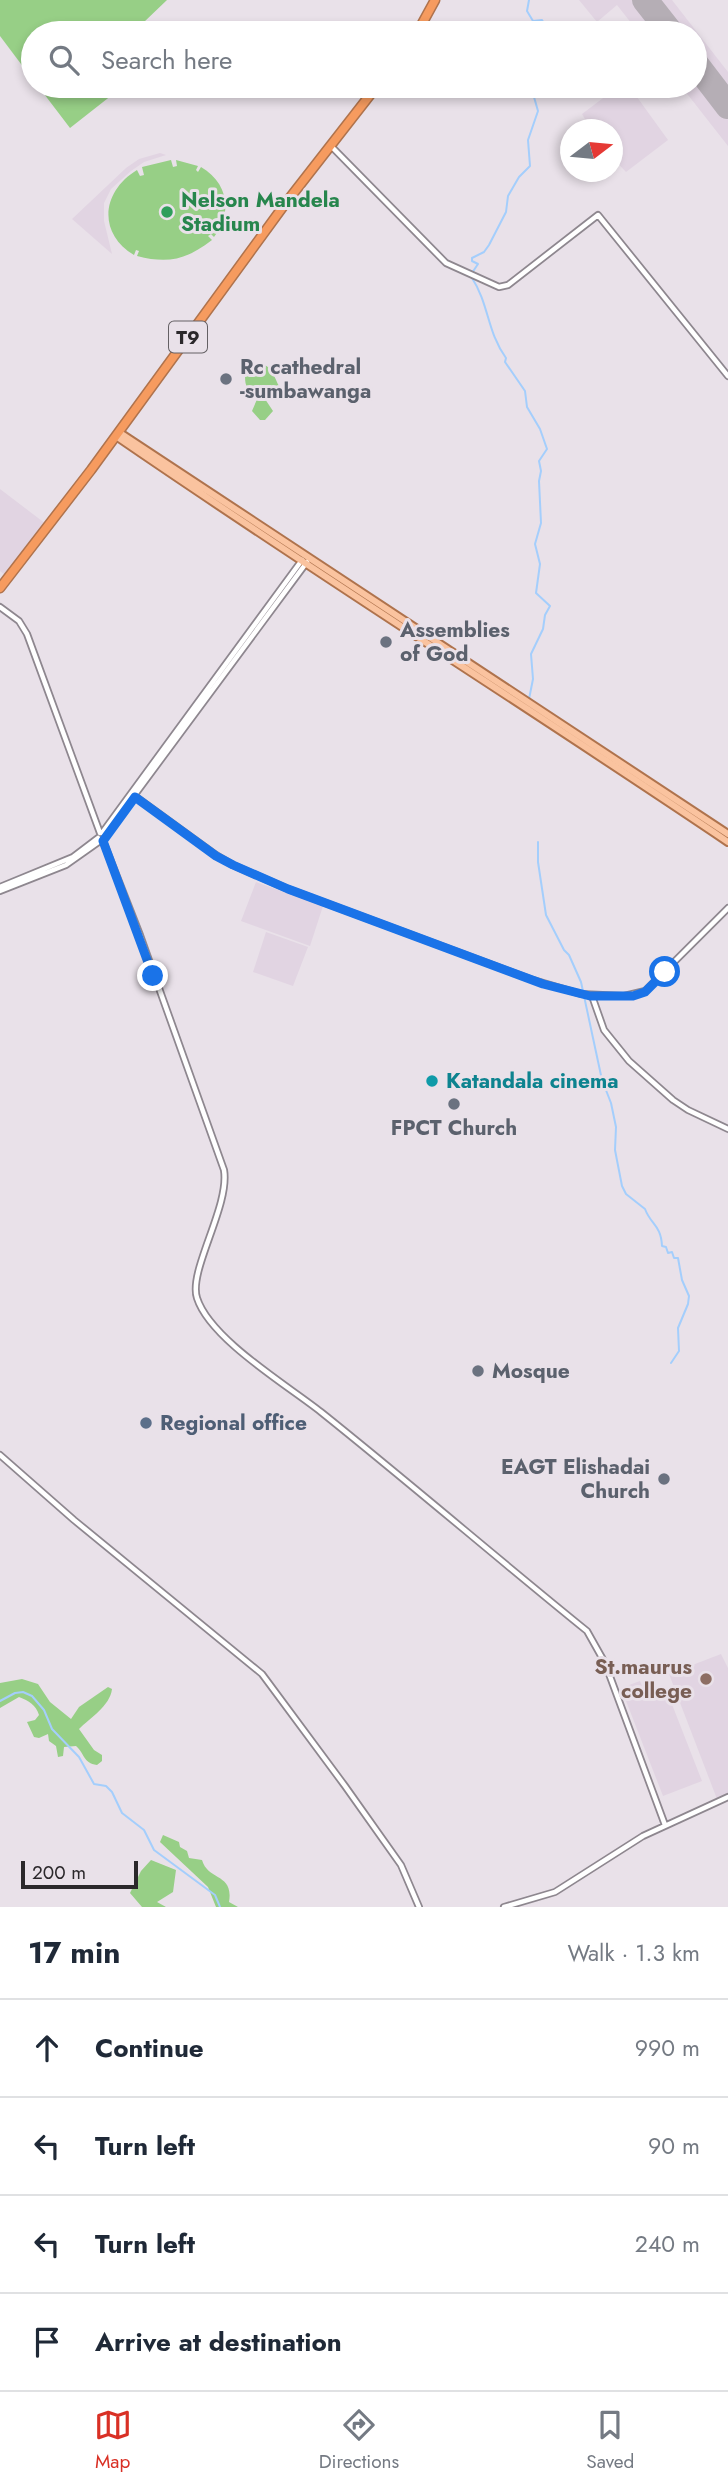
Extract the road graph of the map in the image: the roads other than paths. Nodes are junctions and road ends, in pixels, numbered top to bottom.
1 (435, 0) edge
2 (423, 21) edge
3 (367, 98) edge
4 (330, 145) junction
5 (728, 376) edge
6 (117, 434) junction
7 (306, 559) junction
8 (0, 588) edge
9 (0, 607) edge
10 (134, 795) junction
11 (728, 834) edge
12 (101, 837) junction
13 (728, 842) edge
14 (0, 889) edge
15 (728, 908) edge
16 (586, 995) junction
17 (728, 1129) edge
18 (0, 1455) edge
19 (728, 1797) edge
20 (665, 1825) junction
21 (419, 1907) edge
22 (505, 1907) edge

1 - 2 highway
3 - 4 highway, T9
4 - 5 street
4 - 6 highway, T9
6 - 7 main road
6 - 8 highway, T9
7 - 10 street
7 - 11 main road
7 - 13 main road
9 - 12 street
10 - 12 street
10 - 16 street
12 - 14 street
12 - 20 street
15 - 16 street
16 - 17 street
18 - 21 street
19 - 20 street
20 - 22 street

